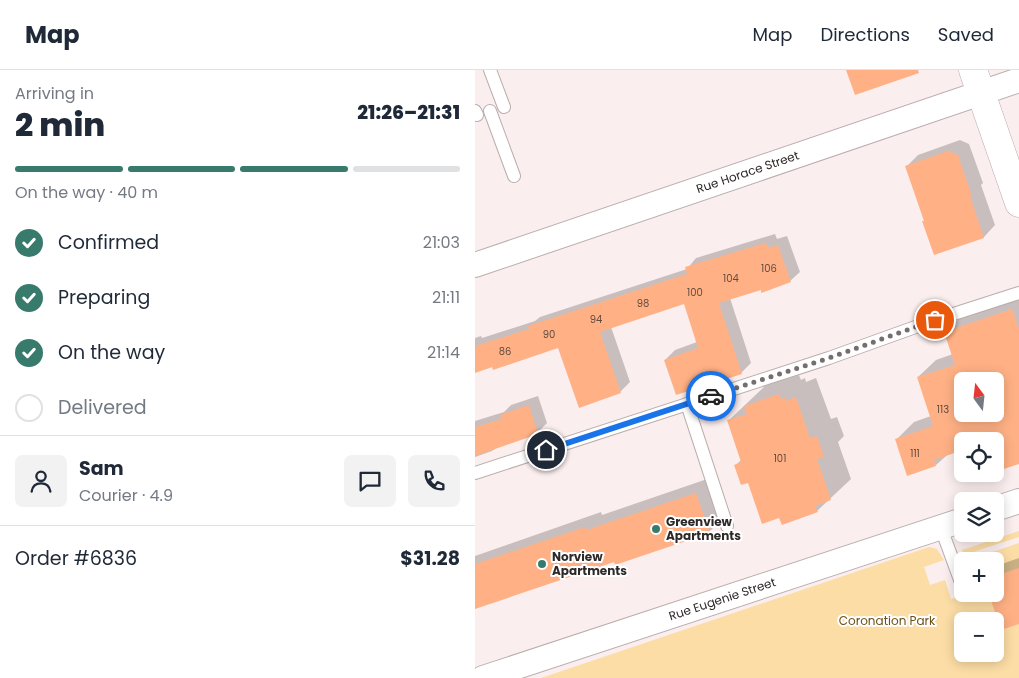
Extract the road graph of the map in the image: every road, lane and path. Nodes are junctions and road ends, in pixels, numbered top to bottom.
1 (490, 70) edge
2 (1019, 80) edge
3 (977, 81) edge
4 (503, 107) dead end
5 (490, 111) dead end
6 (513, 176) dead end
7 (1019, 203) edge
8 (475, 265) edge
9 (1019, 293) edge
10 (687, 404) junction
11 (475, 473) edge
12 (1019, 501) edge
13 (1004, 506) edge
14 (951, 524) edge
15 (727, 526) dead end
16 (956, 552) edge
17 (483, 678) edge

1 - 4 lane
2 - 3 street, Rue Horace Street
3 - 7 street
3 - 8 street, Rue Horace Street
5 - 6 lane
9 - 10 lane
10 - 11 lane
10 - 15 lane
12 - 13 street
14 - 16 lane
14 - 17 street, Rue Eugenie Street

